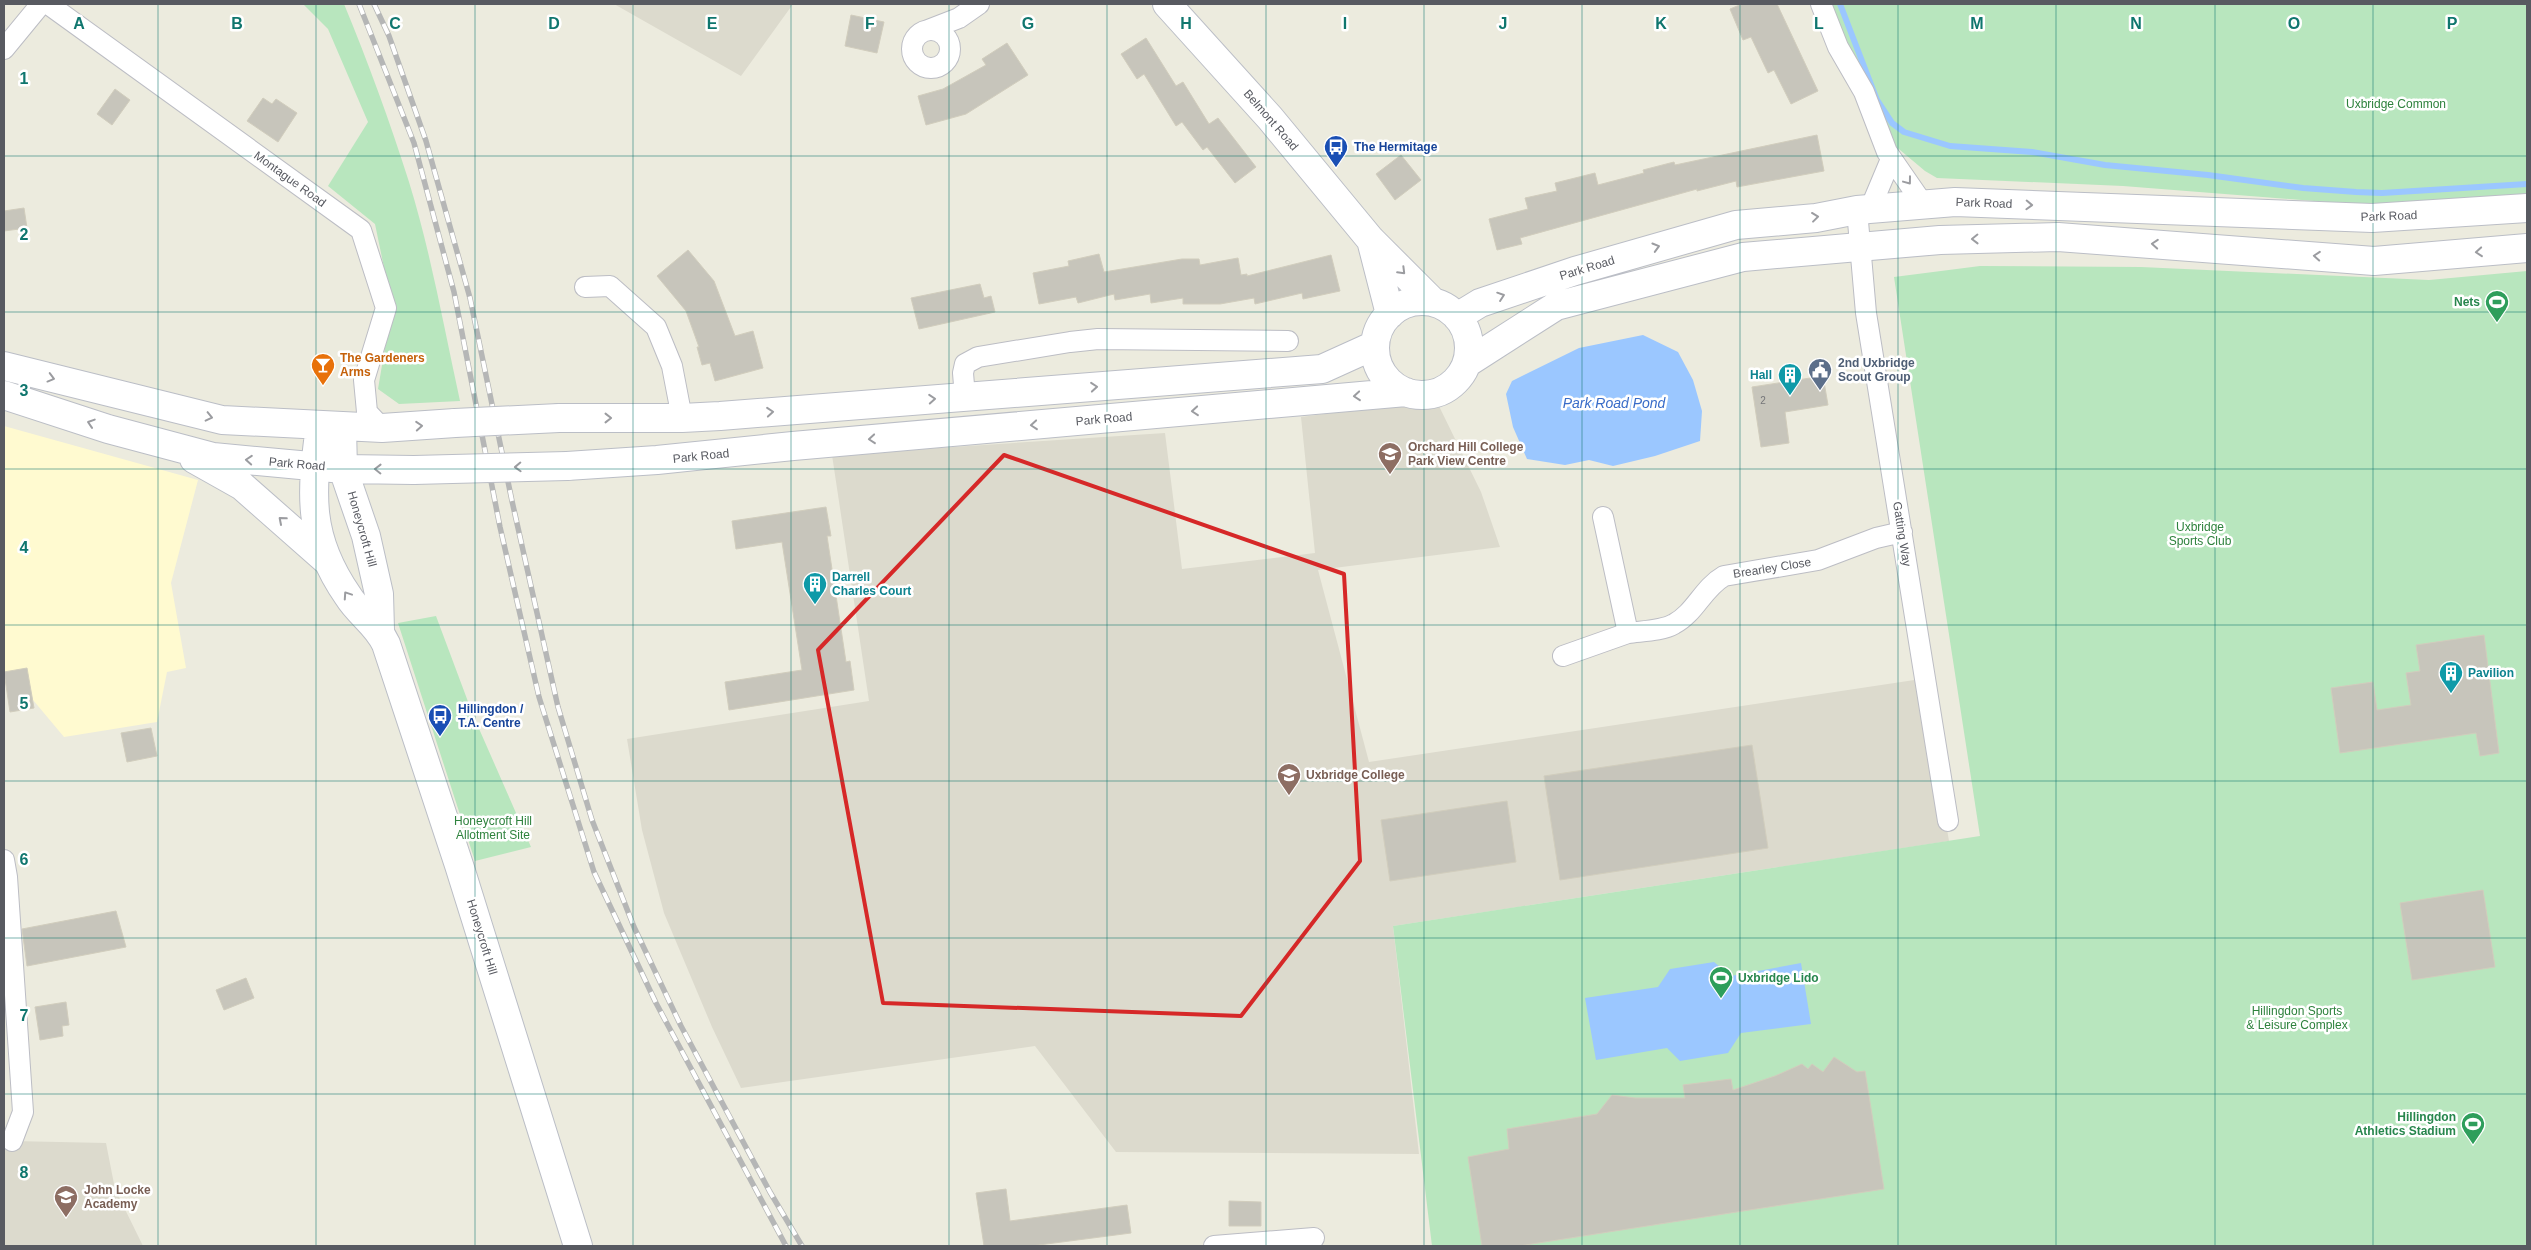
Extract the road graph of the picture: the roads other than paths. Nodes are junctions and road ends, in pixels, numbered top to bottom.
1 (41, 4) edge
2 (48, 4) edge
3 (979, 4) edge
4 (1167, 4) edge
5 (1821, 4) edge
6 (959, 18) junction
7 (928, 30) junction
8 (4, 49) edge
9 (949, 52) junction
10 (1891, 159) junction
11 (1922, 204) junction
12 (2527, 208) edge
13 (1863, 210) junction
14 (1370, 239) junction
15 (1859, 246) junction
16 (2527, 248) edge
17 (584, 287) dead end
18 (1433, 302) junction
19 (1390, 314) junction
20 (1457, 317) junction
21 (1288, 341) dead end
22 (1375, 345) junction
23 (1467, 363) junction
24 (4, 366) edge
25 (1406, 392) junction
26 (4, 394) edge
27 (965, 397) junction
28 (682, 418) junction
29 (331, 427) junction
30 (382, 428) junction
31 (172, 446) junction
32 (315, 465) junction
33 (343, 469) junction
34 (1603, 517) dead end
35 (1902, 532) junction
36 (331, 564) junction
37 (380, 630) junction
38 (1628, 633) junction
39 (1563, 656) dead end
40 (1948, 821) dead end
41 (4, 860) edge
42 (12, 1141) dead end
43 (1314, 1238) dead end
44 (578, 1246) edge
45 (1214, 1246) edge

1 - 8 street
2 - 30 street, Montague Road
3 - 6 street
4 - 14 main road, Belmont Road
5 - 10 street
6 - 7 street
6 - 9 street
7 - 9 street
7 - 9 street
10 -> 11 street
10 - 13 street
11 -> 12 main road, Park Road
11 - 13 main road, Park Road
13 - 15 street, Gatting Way
20 -> 13 main road, Park Road
14 -> 18 main road, Belmont Road
14 - 19 main road
16 -> 15 main road
15 - 23 main road
15 - 35 street, Gatting Way
17 - 28 street
18 - 19 main road
18 - 20 main road
19 - 22 main road
20 - 23 main road
21 - 27 street
22 - 25 main road
27 -> 22 main road
23 - 25 main road
24 -> 29 main road
25 -> 33 main road, Park Road, bridge
31 -> 26 main road, Park Road
28 -> 27 main road
30 -> 28 main road, bridge
29 - 30 main road
29 - 32 main road, Honeycroft Hill
29 - 33 main road, Honeycroft Hill
32 -> 31 main road, Park Road
36 -> 31 main road
32 - 33 main road, Park Road
32 - 36 main road, Honeycroft Hill
33 - 37 main road, Honeycroft Hill
34 - 38 street
35 - 38 street, Brearley Close
35 - 40 street, Gatting Way
37 -> 36 main road, Honeycroft Hill
37 - 44 main road, Honeycroft Hill
38 - 39 street, Brearley Close
41 - 42 street
43 - 45 street

